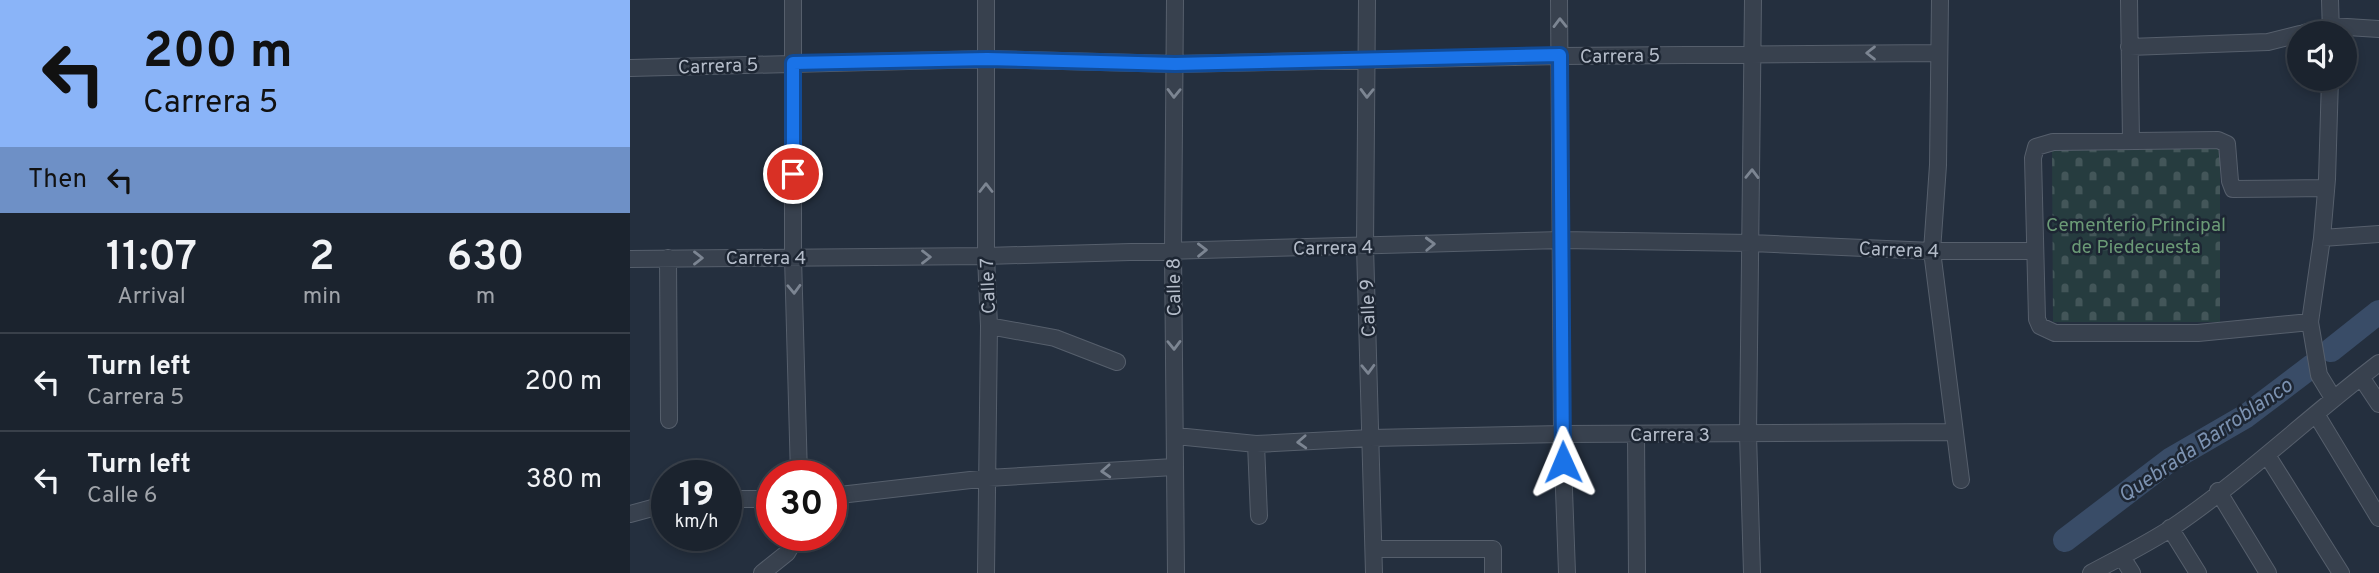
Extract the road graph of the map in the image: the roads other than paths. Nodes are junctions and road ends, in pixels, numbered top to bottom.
1 (793, 0) edge
2 (986, 0) edge
3 (1175, 0) edge
4 (1367, 0) edge
5 (1559, 0) edge
6 (1753, 0) edge
7 (1940, 0) edge
8 (2130, 0) edge
9 (2330, 0) edge
10 (2331, 21) edge
11 (2357, 29) edge
12 (2379, 29) edge
13 (2287, 38) edge
14 (2129, 47) junction
15 (1939, 53) junction
16 (1754, 54) junction
17 (1560, 55) junction
18 (987, 59) junction
19 (1367, 61) junction
20 (793, 63) junction
21 (1175, 64) junction
22 (630, 68) edge
23 (2330, 91) edge
24 (2131, 141) junction
25 (2326, 188) junction
26 (2379, 234) edge
27 (2322, 238) junction
28 (1561, 240) junction
29 (1751, 243) junction
30 (1365, 246) junction
31 (1172, 251) junction
32 (1933, 251) junction
33 (2035, 251) junction
34 (793, 257) junction
35 (986, 257) junction
36 (668, 258) junction
37 (630, 259) edge
38 (2310, 322) junction
39 (989, 326) junction
40 (1117, 362) dead end
41 (2379, 363) edge
42 (2361, 377) junction
43 (2333, 398) junction
44 (2379, 404) edge
45 (2316, 414) junction
46 (669, 420) dead end
47 (1955, 432) junction
48 (1563, 434) junction
49 (1636, 434) junction
50 (1748, 434) junction
51 (1176, 436) junction
52 (1371, 438) junction
53 (1255, 444) junction
54 (2267, 455) junction
55 (799, 460) edge
56 (1174, 467) junction
57 (988, 478) junction
58 (1961, 480) dead end
59 (2218, 491) junction
60 (847, 494) edge
61 (651, 508) edge
62 (630, 514) edge
63 (1259, 516) dead end
64 (2379, 518) edge
65 (2170, 528) junction
66 (1374, 549) junction
67 (788, 551) edge
68 (2122, 556) junction
69 (2097, 571) edge
70 (762, 573) edge
71 (986, 573) edge
72 (1176, 573) edge
73 (1374, 573) edge
74 (1493, 573) edge
75 (1567, 573) edge
76 (1637, 573) edge
77 (1752, 573) edge
78 (2132, 573) edge
79 (2198, 573) edge
80 (2268, 573) edge
81 (2341, 573) edge

1 - 20 street
2 - 18 street, Calle 7
3 - 21 street, Calle 8
4 - 19 street, Calle 9
17 -> 5 street
6 - 16 street
7 - 15 street
8 - 14 street
9 - 10 street
11 - 12 street
13 - 14 street
14 - 24 street
15 -> 16 street, Carrera 5
15 - 32 street
16 - 17 street, Carrera 5
29 -> 16 street
17 - 19 street, Carrera 5
17 - 28 street
18 - 20 street, Carrera 5
18 - 21 street, Carrera 5
35 -> 18 street, Calle 7
19 - 21 street, Carrera 5
19 -> 30 street, Calle 9
20 - 22 street, Carrera 5
20 - 34 street
21 -> 31 street, Calle 8
23 - 25 street
24 - 25 street
24 - 33 street
25 - 27 street
26 - 27 street
27 - 38 street
28 - 29 street, Carrera 4
30 -> 28 street, Carrera 4
28 - 48 street
29 - 32 street, Carrera 4
29 - 50 street
31 -> 30 street, Carrera 4
30 -> 52 street, Calle 9
31 - 35 street, Carrera 4
31 -> 51 street, Calle 8
32 - 33 street, Carrera 4
32 - 47 street
33 - 38 street
34 -> 35 street, Carrera 4
36 -> 34 street, Carrera 4
34 -> 55 street
35 - 39 street, Calle 7
36 - 37 street, Carrera 4
36 - 46 street
38 - 43 street
39 - 40 street
39 - 57 street, Calle 7
41 - 42 street
42 - 43 street
42 - 44 street
43 - 45 street
45 - 54 street
45 - 64 street
47 - 50 street, Carrera 3
47 - 58 street
48 - 49 street, Carrera 3
48 - 52 street, Carrera 3
48 - 75 street
49 - 50 street, Carrera 3
49 - 76 street
50 - 77 street
51 - 53 street, Carrera 3
51 - 56 street, Calle 8
52 -> 53 street, Carrera 3
52 - 66 street, Calle 9
53 - 63 street
54 - 59 street
54 - 81 street
56 -> 57 street
56 - 72 street, Calle 8
57 - 60 street
57 - 71 street, Calle 7
59 - 65 street
59 - 80 street
61 - 62 street
65 - 68 street
65 - 79 street
66 - 73 street, Calle 9
66 - 74 street
67 - 70 street
68 - 69 street
68 - 78 street

